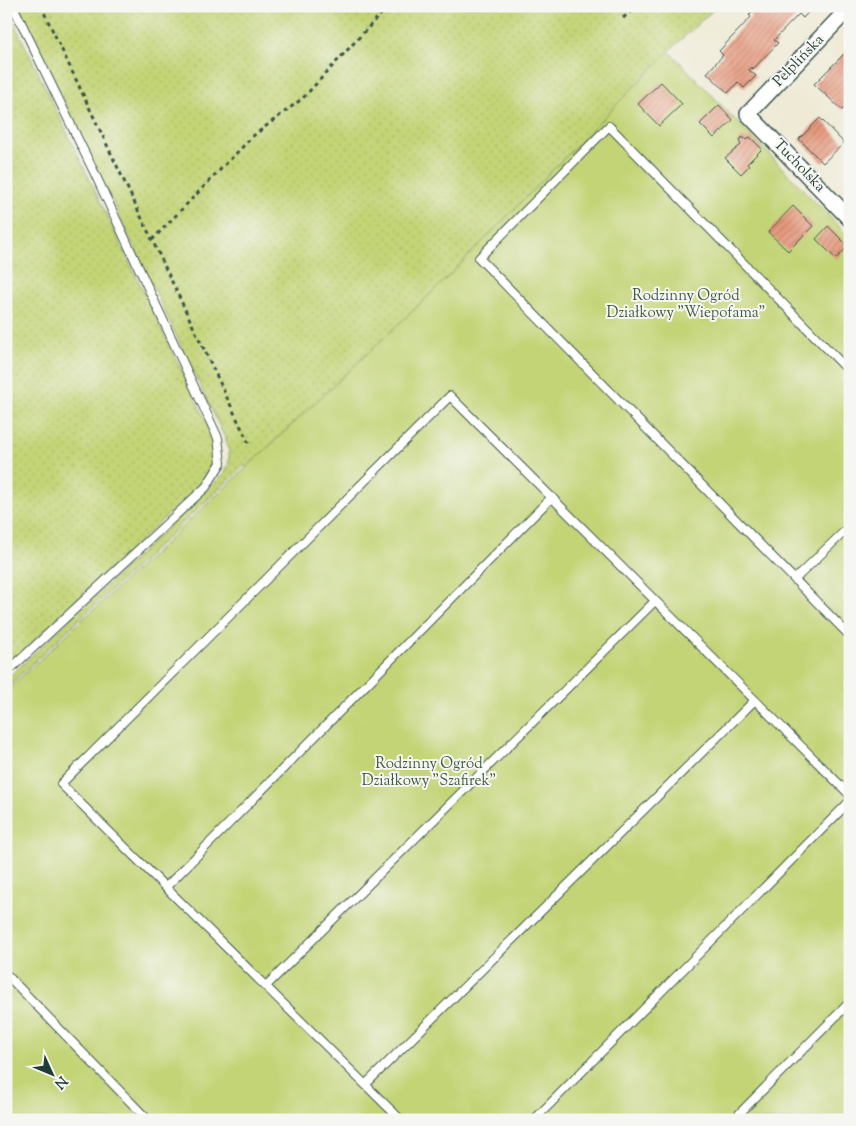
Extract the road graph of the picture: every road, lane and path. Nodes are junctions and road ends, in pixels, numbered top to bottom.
1 (13, 6) edge
2 (41, 6) edge
3 (390, 6) edge
4 (636, 6) edge
5 (850, 8) edge
6 (623, 18) dead end
7 (748, 114) joint
8 (850, 219) edge
9 (152, 240) junction
10 (850, 372) edge
11 (249, 444) dead end
12 (552, 497) junction
13 (850, 526) edge
14 (795, 579) junction
15 (655, 601) junction
16 (850, 636) edge
17 (6, 673) edge
18 (755, 700) junction
19 (850, 795) edge
20 (850, 801) edge
21 (166, 887) junction
22 (6, 974) edge
23 (266, 986) junction
24 (850, 1002) edge
25 (366, 1084) junction
26 (148, 1120) edge
27 (400, 1120) edge
28 (534, 1120) edge
29 (733, 1120) edge

1 - 17 lane
2 - 9 path
3 - 9 path
4 - 6 path
5 - 7 street, Pelplińska
7 - 8 street, Tucholska
9 - 11 path
10 - 14 lane
12 - 15 lane
12 - 21 lane
12 - 21 lane
13 - 14 lane
14 - 16 lane
15 - 18 lane
15 - 23 lane
18 - 19 lane
18 - 25 lane
20 - 28 lane
21 - 23 lane
22 - 26 lane
23 - 25 lane
24 - 29 lane
25 - 27 lane

